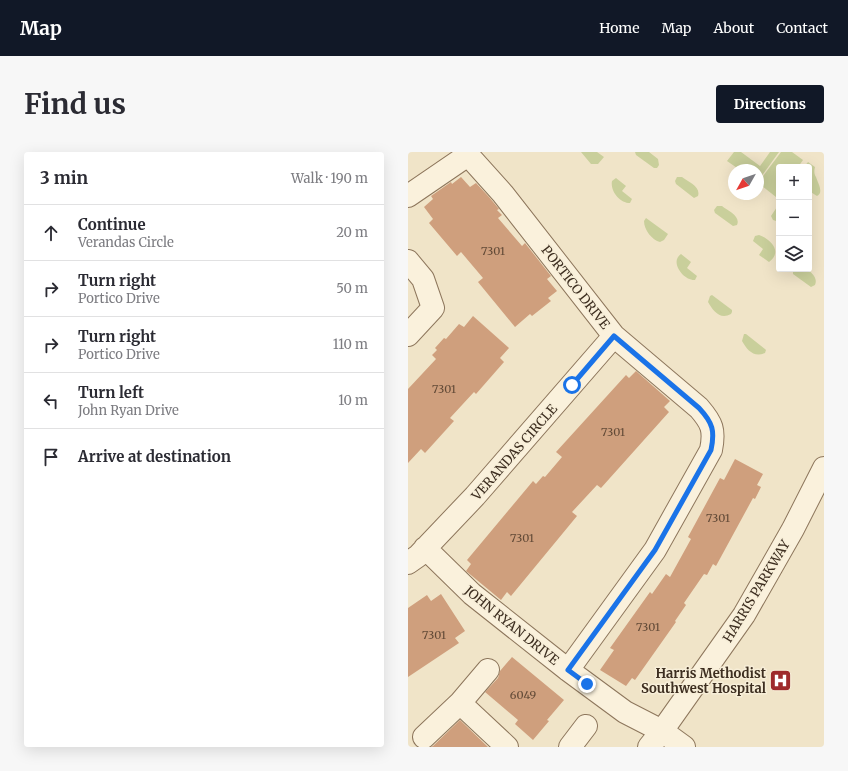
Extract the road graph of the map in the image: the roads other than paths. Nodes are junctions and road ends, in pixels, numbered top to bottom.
1 (408, 196) edge
2 (408, 262) edge
3 (408, 335) edge
4 (614, 336) junction
5 (824, 468) edge
6 (425, 548) junction
7 (408, 563) edge
8 (488, 670) dead end
9 (568, 670) junction
10 (460, 703) junction
11 (586, 726) dead end
12 (424, 737) dead end
13 (656, 739) edge
14 (506, 747) edge
15 (570, 747) edge
16 (684, 747) edge

1 - 4 street, PORTICO DRIVE
2 - 3 street
4 - 6 street, VERANDAS CIRCLE
4 - 9 street, PORTICO DRIVE
5 - 13 street, HARRIS PARKWAY
6 - 7 street, VERANDAS CIRCLE
6 - 9 street, JOHN RYAN DRIVE
8 - 10 street
9 - 13 street, JOHN RYAN DRIVE
10 - 12 street
10 - 14 street
11 - 15 street
13 - 16 street, JOHN RYAN DRIVE

